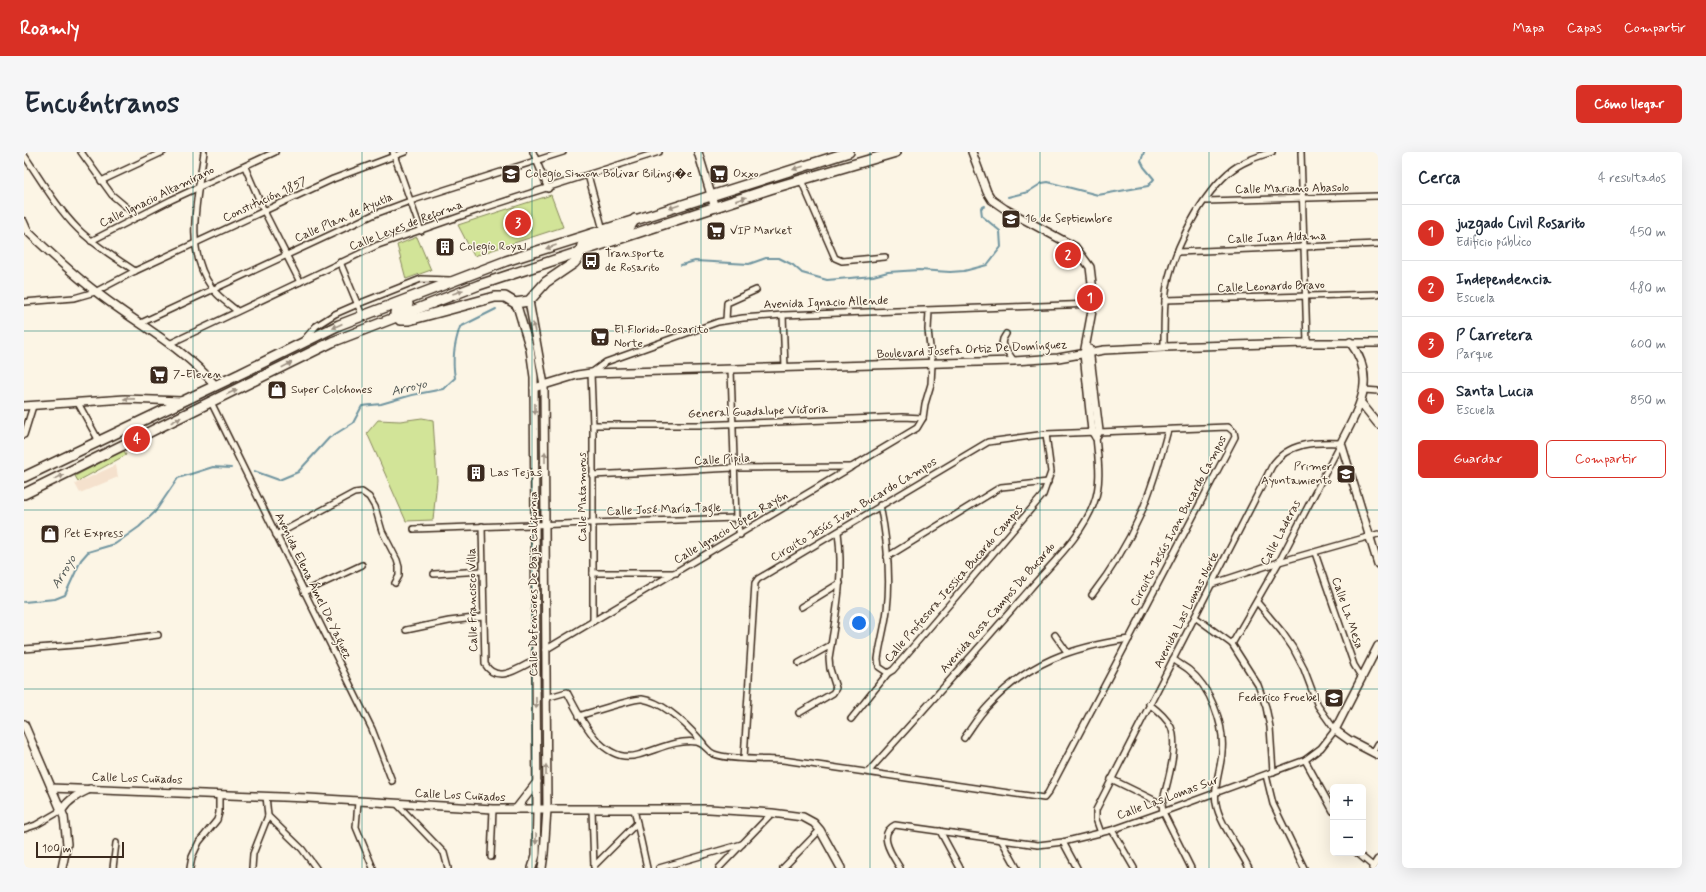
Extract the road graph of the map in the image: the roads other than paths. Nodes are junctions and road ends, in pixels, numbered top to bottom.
1 (81, 152) edge
2 (163, 152) edge
3 (204, 152) edge
4 (275, 152) edge
5 (405, 152) edge
6 (533, 152) edge
7 (563, 152) edge
8 (659, 152) edge
9 (698, 152) edge
10 (849, 152) edge
11 (896, 152) edge
12 (972, 152) edge
13 (1272, 152) edge
14 (1301, 152) edge
15 (394, 154) edge
16 (24, 155) edge
17 (536, 161) junction
18 (244, 167) junction
19 (588, 175) junction
20 (801, 180) junction
21 (101, 181) junction
22 (200, 187) junction
23 (548, 189) junction
24 (710, 195) junction
25 (1378, 196) edge
26 (1302, 199) junction
27 (410, 200) junction
28 (1206, 201) junction
29 (715, 208) junction
30 (264, 212) junction
31 (138, 217) junction
32 (24, 220) edge
33 (635, 220) junction
34 (27, 230) edge
35 (603, 230) junction
36 (421, 231) junction
37 (91, 241) junction
38 (195, 244) junction
39 (1378, 244) edge
40 (1304, 247) junction
41 (581, 251) junction
42 (1177, 252) junction
43 (285, 255) junction
44 (885, 257) dead end
45 (340, 262) junction
46 (135, 271) junction
47 (455, 281) junction
48 (300, 282) junction
49 (440, 288) junction
50 (212, 289) junction
51 (756, 290) dead end
52 (95, 292) junction
53 (1378, 294) edge
54 (1306, 296) junction
55 (1165, 300) junction
56 (529, 301) junction
57 (24, 302) edge
58 (515, 303) junction
59 (358, 304) junction
60 (1093, 304) junction
61 (237, 311) junction
62 (929, 311) junction
63 (362, 315) junction
64 (783, 315) junction
65 (397, 317) junction
66 (726, 320) junction
67 (141, 323) junction
68 (1006, 334) dead end
69 (1350, 342) junction
70 (1307, 343) junction
71 (1378, 343) edge
72 (169, 344) junction
73 (301, 344) junction
74 (1164, 347) junction
75 (1088, 354) junction
76 (1014, 361) junction
77 (932, 364) junction
78 (785, 368) junction
79 (731, 370) junction
80 (591, 373) junction
81 (240, 374) junction
82 (252, 383) junction
83 (544, 384) junction
84 (215, 385) junction
85 (534, 388) junction
86 (1364, 390) junction
87 (1378, 391) edge
88 (182, 401) junction
89 (211, 402) junction
90 (78, 403) junction
91 (1362, 404) junction
92 (24, 406) edge
93 (33, 406) junction
94 (923, 418) junction
95 (733, 423) junction
96 (1378, 424) edge
97 (593, 425) junction
98 (1168, 430) junction
99 (1096, 433) junction
100 (1046, 434) junction
101 (24, 435) edge
102 (98, 441) junction
103 (1341, 443) junction
104 (853, 467) junction
105 (734, 468) junction
106 (544, 473) junction
107 (535, 474) junction
108 (592, 475) junction
109 (24, 478) edge
110 (1048, 482) junction
111 (24, 494) edge
112 (880, 505) junction
113 (736, 518) junction
114 (593, 522) junction
115 (534, 524) junction
116 (544, 524) junction
117 (482, 526) junction
118 (414, 529) dead end
119 (838, 532) junction
120 (1378, 534) edge
121 (276, 535) junction
122 (740, 535) junction
123 (1369, 536) junction
124 (1315, 553) junction
125 (887, 557) junction
126 (1279, 562) junction
127 (1378, 564) edge
128 (362, 565) dead end
129 (482, 571) junction
130 (677, 572) junction
131 (593, 573) junction
132 (434, 574) dead end
133 (395, 583) dead end
134 (840, 583) junction
135 (1212, 584) junction
136 (304, 592) junction
137 (1092, 595) dead end
138 (1257, 602) junction
139 (801, 607) dead end
140 (1195, 617) junction
141 (483, 618) junction
142 (593, 621) junction
143 (406, 630) dead end
144 (158, 635) dead end
145 (1055, 635) dead end
146 (1129, 639) junction
147 (1232, 644) junction
148 (831, 645) junction
149 (1378, 646) edge
150 (24, 649) edge
151 (535, 650) junction
152 (545, 650) junction
153 (1067, 652) junction
154 (1173, 659) junction
155 (535, 660) junction
156 (799, 663) dead end
157 (888, 673) junction
158 (1362, 678) junction
159 (546, 698) junction
160 (1149, 704) junction
161 (799, 713) dead end
162 (579, 716) junction
163 (851, 719) dead end
164 (24, 724) edge
165 (1335, 730) junction
166 (964, 738) dead end
167 (704, 744) junction
168 (1378, 744) edge
169 (1376, 754) edge
170 (744, 758) junction
171 (1305, 760) junction
172 (868, 772) junction
173 (1273, 772) junction
174 (1266, 775) junction
175 (1111, 779) junction
176 (392, 781) dead end
177 (537, 782) junction
178 (51, 788) junction
179 (91, 788) junction
180 (219, 794) junction
181 (1215, 794) junction
182 (266, 796) junction
183 (358, 802) junction
184 (397, 804) junction
185 (1162, 804) junction
186 (1330, 806) edge
187 (634, 808) junction
188 (493, 809) junction
189 (516, 809) junction
190 (537, 809) junction
191 (547, 809) junction
192 (62, 810) junction
193 (592, 810) junction
194 (1163, 812) junction
195 (772, 813) junction
196 (268, 816) junction
197 (637, 823) junction
198 (24, 829) edge
199 (820, 830) junction
200 (1112, 830) junction
201 (940, 831) junction
202 (1101, 833) junction
203 (1002, 841) junction
204 (1063, 842) junction
205 (116, 843) dead end
206 (742, 844) junction
207 (544, 854) junction
208 (536, 855) junction
209 (1362, 856) edge
210 (491, 857) dead end
211 (1375, 865) edge
212 (594, 867) edge
213 (62, 868) edge
214 (113, 868) edge
215 (190, 868) edge
216 (252, 868) edge
217 (316, 868) edge
218 (372, 868) edge
219 (448, 868) edge
220 (532, 868) edge
221 (542, 868) edge
222 (647, 868) edge
223 (659, 868) edge
224 (719, 868) edge
225 (783, 868) edge
226 (841, 868) edge
227 (900, 868) edge
228 (960, 868) edge
229 (1017, 868) edge
230 (1077, 868) edge
231 (1134, 868) edge
232 (1191, 868) edge
233 (1249, 868) edge
234 (1304, 868) edge

1 - 21 street
2 - 21 street
3 - 22 street
4 - 18 street, Calle Ignacio Altamirano
5 - 15 street, Constitución 1857
6 - 17 street
7 - 17 street, Calle Plan de Ayutla
8 - 19 street, Calle Leyes de Reforma
9 - 24 main road
10 -> 24 highway
11 - 20 highway
12 - 60 main road
13 - 28 street
14 - 26 street
15 - 27 street
15 - 30 street, Constitución 1857
16 - 37 street
17 - 23 street
17 - 27 street, Calle Plan de Ayutla
18 - 22 street, Calle Ignacio Altamirano
18 - 30 street
19 - 23 street, Calle Leyes de Reforma
19 - 35 street
29 -> 20 highway
20 - 44 street
21 - 31 street
22 - 31 street, Calle Ignacio Altamirano
22 - 38 street
23 - 36 street, Calle Leyes de Reforma
24 - 29 main road
24 -> 33 highway
25 - 26 street, Calle Mariano Abasolo
26 - 28 street, Calle Mariano Abasolo
26 - 40 street
27 - 36 street
27 - 43 street, Calle Plan de Ayutla
28 - 42 street
29 - 41 highway
30 - 38 street, Constitución 1857
30 - 43 street
31 - 37 street, Calle Ignacio Altamirano
32 - 34 street
33 - 35 highway
33 - 41 highway
34 - 52 main road
35 -> 47 highway
36 - 45 street, Calle Leyes de Reforma
37 - 46 street
38 - 46 street, Constitución 1857
38 - 50 street
39 - 40 street, Calle Juan Aldama
40 - 42 street, Calle Juan Aldama
40 - 54 street
41 - 56 highway
65 -> 41 highway
42 - 55 street
43 - 48 street
43 - 50 street, Calle Plan de Ayutla
45 - 48 street, Calle Leyes de Reforma
45 - 59 street
46 - 52 street, Constitución 1857
47 - 49 highway
47 - 59 street
48 - 61 street, Calle Leyes de Reforma
49 - 63 highway
49 - 65 highway
50 - 61 street
50 - 67 street, Calle Plan de Ayutla
51 - 66 street
52 - 57 street, Constitución 1857
52 - 67 main road
53 - 54 street, Calle Leonardo Bravo
54 - 55 street, Calle Leonardo Bravo
54 - 70 street
55 - 74 street
56 - 58 highway
83 -> 56 main road, Calle Defensores De Baja California
58 - 65 highway
58 - 85 main road, Calle Defensores De Baja California
59 - 63 street
59 - 73 street
60 - 62 street, Avenida Ignacio Allende
60 - 75 main road, Avenida Rosa Campos De Bucardo
61 - 72 street, Calle Leyes de Reforma
62 - 64 street, Avenida Ignacio Allende
62 - 77 street
63 -> 73 highway
64 - 66 street, Avenida Ignacio Allende
64 - 78 street
82 -> 65 highway
66 - 80 street, Avenida Ignacio Allende
67 - 72 main road
68 - 76 street
69 - 70 main road, Boulevard Josefa Ortiz De Domínguez
69 - 71 main road, Boulevard Josefa Ortiz De Domínguez
69 - 86 main road, Calle Laderas
70 - 74 main road, Boulevard Josefa Ortiz De Domínguez
72 - 84 main road
73 - 81 highway
74 - 75 main road, Boulevard Josefa Ortiz De Domínguez
75 - 76 main road, Boulevard Josefa Ortiz De Domínguez
75 - 99 main road, Avenida Rosa Campos De Bucardo
76 - 77 main road, Boulevard Josefa Ortiz De Domínguez
77 - 78 main road, Boulevard Josefa Ortiz De Domínguez
77 - 94 street
78 - 79 main road, Boulevard Josefa Ortiz De Domínguez
79 - 80 main road, Boulevard Josefa Ortiz De Domínguez
79 - 95 street
80 - 83 main road, Avenida Ignacio Allende
80 - 97 street, Calle Matamoros
81 - 82 highway
81 - 84 highway
89 -> 82 highway
83 - 85 main road, Avenida Ignacio Allende
106 -> 83 main road, Calle Defensores De Baja California
84 - 88 highway
85 -> 107 main road, Calle Defensores De Baja California
86 - 87 street
86 - 91 main road, Calle Laderas
88 -> 90 main road
88 - 102 highway
111 -> 89 highway
89 - 121 street, Avenida Elena Ámel De Yaguez
90 - 93 main road
90 - 102 street
91 - 96 main road
91 - 103 main road, Calle Laderas
92 - 93 main road
93 - 101 street
94 - 95 street, General Guadalupe Victoria
94 - 104 street, Calle Ignacio López Rayón
95 - 97 street, General Guadalupe Victoria
95 - 105 street
97 - 108 street, Calle Matamoros
98 - 99 street, Circuito Jesús Ivan Bucardo Campos
98 - 137 street
98 - 146 street, Circuito Jesús Ivan Bucardo Campos
99 - 100 street, Circuito Jesús Ivan Bucardo Campos
99 - 172 street, Avenida Rosa Campos De Bucardo
100 - 110 street, Calle Profesora Jessica Bucardo Campos
100 - 112 street, Circuito Jesús Ivan Bucardo Campos
102 - 109 highway
103 - 123 main road
103 - 126 street, Calle Laderas
103 - 135 street, Avenida Las Lomas Norte
104 - 105 street, Calle Pípila
104 - 122 street, Calle Ignacio López Rayón
105 - 108 street, Calle Pípila
105 - 113 street
106 - 107 main road
106 - 116 main road, Calle Defensores De Baja California
107 - 115 main road, Calle Defensores De Baja California
108 - 114 street, Calle Matamoros
110 - 125 street
110 - 157 street, Calle Profesora Jessica Bucardo Campos
112 - 119 street, Circuito Jesús Ivan Bucardo Campos
112 - 125 street, Calle Profesora Jessica Bucardo Campos
113 - 114 street, Calle José María Tagle
113 - 122 street
114 - 116 street, Calle José María Tagle
114 - 131 street, Calle Matamoros
115 - 116 street
115 - 117 street
115 - 151 main road, Calle Defensores De Baja California
116 - 152 main road, Calle Defensores De Baja California
117 - 118 street
117 - 129 street, Calle Francisco Villa
119 - 134 street
119 - 170 street, Circuito Jesús Ivan Bucardo Campos
120 - 123 street
121 - 133 street
121 - 136 street, Avenida Elena Ámel De Yaguez
122 - 130 street, Calle Ignacio López Rayón
123 - 124 street
123 - 127 main road
124 - 126 street
124 - 158 street, Calle La Mesa
125 - 157 street, Calle Profesora Jessica Bucardo Campos
126 - 135 street
126 - 138 street, Calle Laderas
128 - 136 street
129 - 132 street
129 - 141 street, Calle Francisco Villa
130 - 131 street
130 - 142 street, Calle Ignacio López Rayón
131 - 142 street, Calle Matamoros
134 - 139 street
134 - 148 street
135 - 140 street, Avenida Las Lomas Norte
136 - 176 street, Avenida Elena Ámel De Yaguez
138 - 147 street, Calle Laderas
138 - 165 street
140 - 147 street
140 - 154 street, Avenida Las Lomas Norte
141 - 143 street
141 - 155 street, Calle Francisco Villa
142 - 152 street, Calle Ignacio López Rayón
144 - 150 street
145 - 153 street
146 - 153 street
146 - 172 street, Circuito Jesús Ivan Bucardo Campos
147 - 173 street
148 - 156 street
148 - 161 street
149 - 158 main road, Calle Las Lomas Sur
151 - 152 main road
151 - 155 main road, Calle Defensores De Baja California
152 - 159 main road, Calle Defensores De Baja California
153 - 166 street
154 - 160 street, Avenida Las Lomas Norte
154 - 181 street
155 -> 177 main road, Calle Defensores De Baja California
157 - 163 street
158 - 165 main road, Calle Las Lomas Sur
159 - 162 street
191 -> 159 main road, Calle Defensores De Baja California
160 - 175 street, Avenida Las Lomas Norte
160 - 185 street
162 - 167 street, Circuito Jesús Ivan Bucardo Campos
162 - 167 street
164 - 178 main road
165 - 169 main road
165 - 171 street, Calle Las Lomas Sur
167 - 170 street, Circuito Jesús Ivan Bucardo Campos
168 - 169 street
170 - 172 street, Circuito Jesús Ivan Bucardo Campos
171 - 173 street, Calle Las Lomas Sur
171 - 186 street
173 - 174 street, Calle Las Lomas Sur
174 - 181 street, Calle Las Lomas Sur
174 - 234 street
175 - 185 street
175 - 202 street, Avenida Las Lomas Norte
177 - 189 main road
177 - 190 main road, Calle Defensores De Baja California
178 - 179 main road, Calle Los Cuñados
178 - 192 main road
179 - 180 main road, Calle Los Cuñados
179 - 192 main road
180 - 182 main road, Calle Los Cuñados
180 - 215 street
181 - 194 street, Calle Las Lomas Sur
181 - 233 street
182 - 183 main road, Calle Los Cuñados
182 - 196 street
183 - 184 main road, Calle Los Cuñados
183 - 218 street
184 - 188 main road, Calle Los Cuñados
184 - 219 street
185 - 194 street
187 - 193 main road, Calle Los Cuñados
187 - 195 main road, Calle Los Cuñados
187 - 197 street
188 - 189 main road, Calle Los Cuñados
188 - 210 street
189 - 190 main road, Calle Los Cuñados
190 - 191 main road, Calle Los Cuñados
190 -> 208 main road, Calle Defensores De Baja California
191 - 193 main road, Calle Los Cuñados
191 - 207 main road, Calle Defensores De Baja California
192 - 198 street
192 - 213 main road
193 - 212 street
194 - 200 street, Calle Las Lomas Sur
194 - 232 street
195 - 199 main road, Calle Los Cuñados
195 - 206 street
196 - 216 street
196 - 217 street
197 - 212 street
197 - 222 street
199 - 225 street
199 - 226 main road, Calle Los Cuñados
200 - 202 street, Calle Las Lomas Sur
200 - 231 street
201 - 203 street, Calle Las Lomas Sur
201 - 227 street, Calle Las Lomas Sur
201 - 228 street
202 - 204 street, Calle Las Lomas Sur
203 - 204 street, Calle Las Lomas Sur
203 - 229 street
204 - 230 street
205 - 214 street
206 - 223 street
206 - 224 street
207 - 208 main road
207 - 221 main road, Calle Defensores De Baja California
208 - 220 main road, Calle Defensores De Baja California
209 - 211 street

